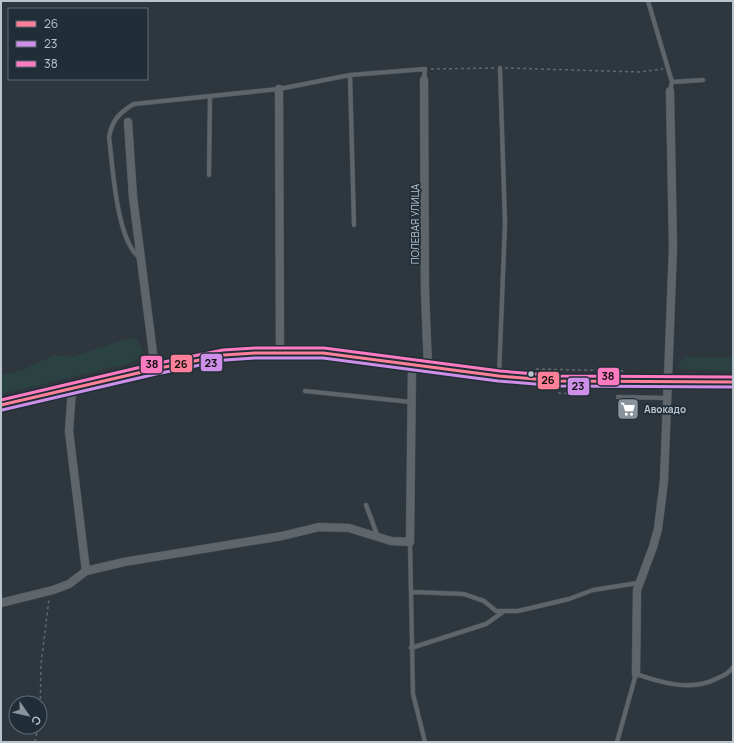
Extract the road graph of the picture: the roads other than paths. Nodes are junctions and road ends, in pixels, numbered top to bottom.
1 (648, 1) edge
2 (500, 68) road end
3 (350, 75) junction
4 (424, 80) joint
5 (703, 80) dead end
6 (672, 82) junction
7 (279, 89) junction
8 (670, 91) joint
9 (210, 96) junction
10 (128, 122) dead end
11 (209, 175) dead end
12 (354, 225) dead end
13 (141, 258) junction
14 (280, 352) junction
15 (412, 364) junction
16 (428, 367) junction
17 (155, 369) junction
18 (499, 376) junction
19 (733, 382) edge
20 (667, 383) junction
21 (72, 389) junction
22 (306, 391) dead end
23 (618, 397) dead end
24 (666, 398) junction
25 (411, 402) junction
26 (1, 405) edge
27 (366, 505) dead end
28 (378, 537) junction
29 (410, 542) junction
30 (86, 571) junction
31 (638, 583) junction
32 (412, 592) junction
33 (1, 603) edge
34 (503, 612) junction
35 (411, 648) junction
36 (733, 667) edge
37 (636, 674) junction
38 (425, 742) edge
39 (617, 742) edge

1 - 6 lane
2 - 18 lane
3 - 4 lane
3 - 7 lane
3 - 12 lane
4 - 16 street, ПОЛЕВАЯ УЛИЦА
5 - 6 lane
6 - 8 lane
7 - 9 lane
7 - 14 street
8 - 20 street
9 - 11 lane
9 - 13 lane
10 - 13 street
13 - 17 street
14 - 15 street
14 - 17 street
15 - 16 street
15 - 25 street
16 - 18 street
17 - 21 street
18 - 20 street
19 - 20 street
20 - 24 street
21 - 26 street
21 - 30 street
22 - 25 lane
23 - 24 lane
24 - 31 street
25 - 29 street
27 - 28 lane
28 - 29 street
28 - 30 street
29 - 32 lane
30 - 33 street
31 - 34 lane
31 - 37 street
32 - 34 lane
32 - 35 lane
34 - 35 lane
35 - 38 lane
36 - 37 lane
37 - 39 lane

